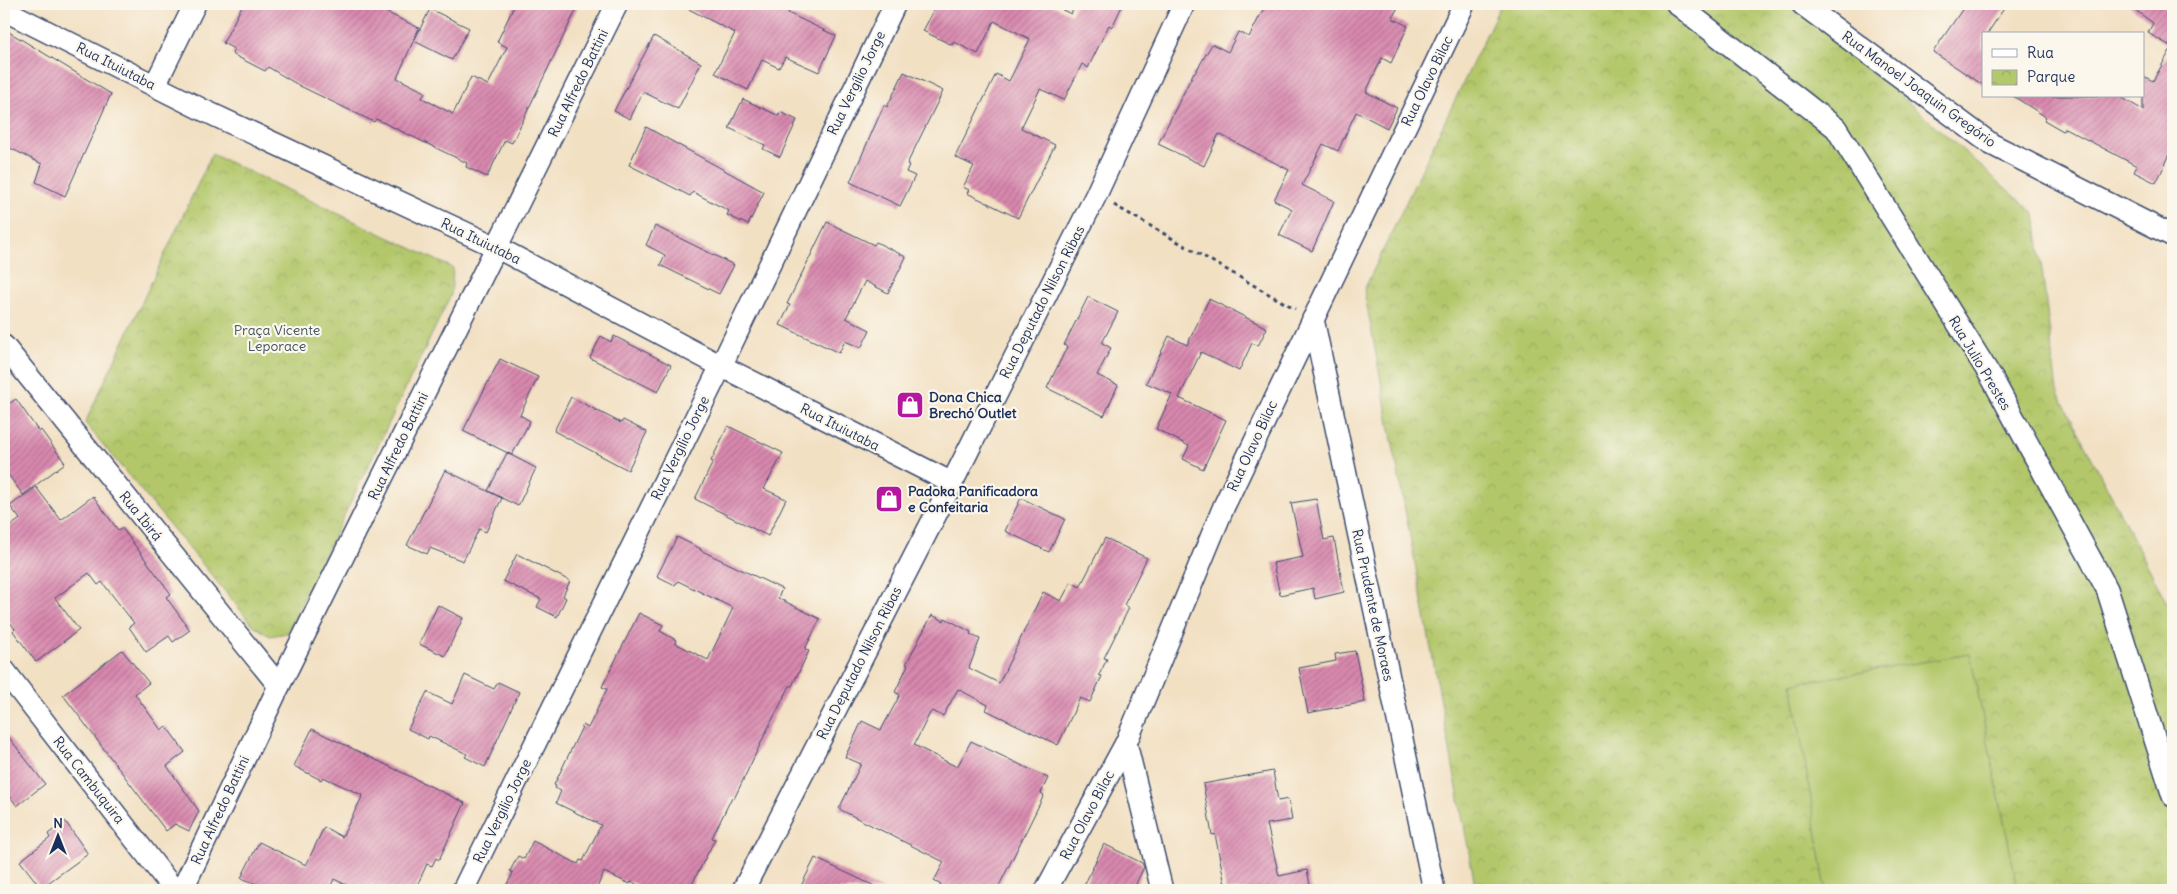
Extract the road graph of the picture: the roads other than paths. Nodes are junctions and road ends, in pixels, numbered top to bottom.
1 (195, 4) edge
2 (617, 4) edge
3 (894, 4) edge
4 (1184, 4) edge
5 (1464, 4) edge
6 (1677, 4) edge
7 (1802, 4) edge
8 (4, 10) edge
9 (155, 85) junction
10 (2173, 236) edge
11 (496, 247) junction
12 (1313, 319) junction
13 (4, 346) edge
14 (721, 366) junction
15 (952, 483) junction
16 (4, 670) edge
17 (279, 686) junction
18 (1126, 743) junction
19 (2173, 796) edge
20 (174, 890) edge
21 (182, 890) edge
22 (463, 890) edge
23 (743, 890) edge
24 (1046, 890) edge
25 (1162, 890) edge
26 (1434, 890) edge

1 - 9 street
2 - 11 street, Rua Alfredo Battini
3 - 14 street, Rua Vergílio Jorge
4 - 15 street, Rua Deputado Nilson Ribas
5 - 12 street, Rua Olavo Bilac
6 - 19 street, Rua Julio Prestes
7 - 10 street, Rua Manoel Joaquin Gregório
8 - 9 street, Rua Ituiutaba
9 - 11 street, Rua Ituiutaba
11 - 14 street, Rua Ituiutaba
11 - 17 street, Rua Alfredo Battini
12 - 18 street, Rua Olavo Bilac
12 - 26 street, Rua Prudente de Moraes
13 - 17 street, Rua Ibirá
14 - 15 street, Rua Ituiutaba
14 - 22 street, Rua Vergílio Jorge
15 - 23 street, Rua Deputado Nilson Ribas
16 - 20 street, Rua Cambuquira
17 - 21 street, Rua Alfredo Battini
18 - 24 street, Rua Olavo Bilac
18 - 25 street

